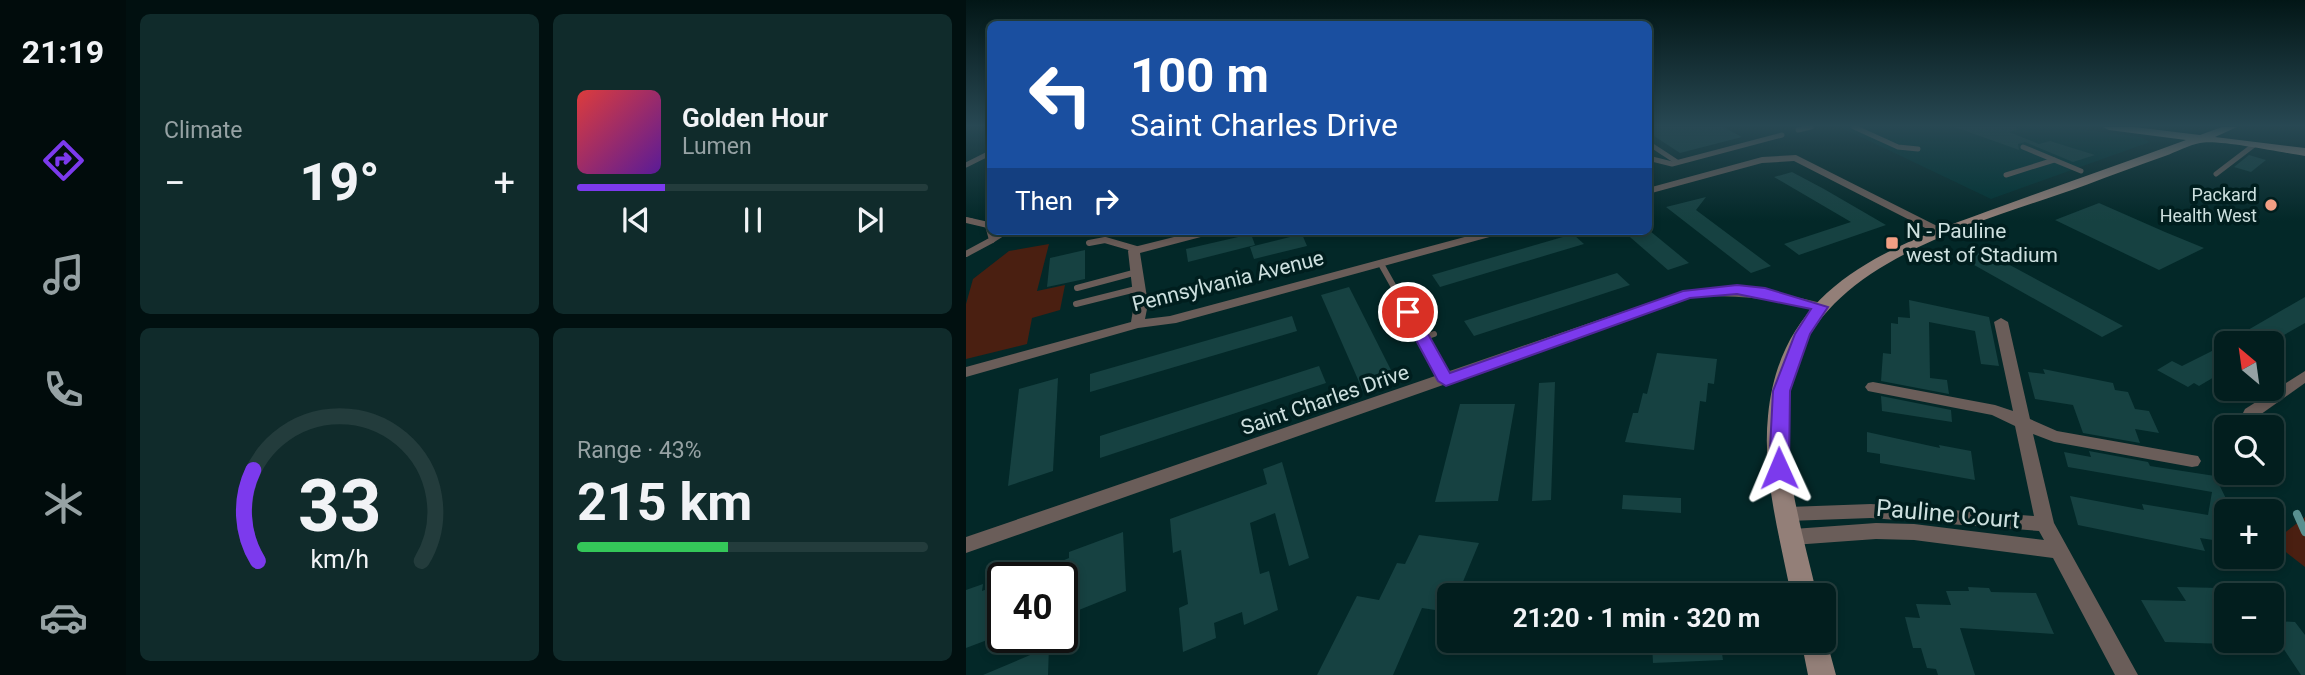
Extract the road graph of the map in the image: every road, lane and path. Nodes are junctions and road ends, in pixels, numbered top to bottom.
1 (1672, 158) edge
2 (1691, 158) edge
3 (1779, 158) edge
4 (1788, 158) edge
5 (2050, 158) edge
6 (2147, 158) edge
7 (2236, 158) edge
8 (1652, 159) edge
9 (2054, 160) junction
10 (1677, 162) junction
11 (2081, 171) dead end
12 (2216, 174) dead end
13 (2006, 175) dead end
14 (1652, 190) edge
15 (966, 220) edge
16 (987, 225) edge
17 (1943, 233) junction
18 (991, 235) edge
19 (1000, 235) edge
20 (1195, 235) edge
21 (1486, 235) edge
22 (992, 240) junction
23 (1089, 243) dead end
24 (1136, 249) junction
25 (966, 254) edge
26 (1381, 264) junction
27 (1138, 272) junction
28 (1077, 288) dead end
29 (1140, 288) junction
30 (1076, 304) dead end
31 (1820, 307) junction
32 (2001, 322) dead end
33 (1137, 324) junction
34 (1432, 331) dead end
35 (1421, 334) junction
36 (966, 372) edge
37 (1446, 381) junction
38 (2302, 381) edge
39 (1873, 387) dead end
40 (2251, 413) dead end
41 (2024, 424) junction
42 (2192, 461) dead end
43 (1788, 514) junction
44 (2045, 524) junction
45 (1793, 537) junction
46 (966, 545) edge
47 (2057, 550) junction
48 (1802, 583) edge
49 (1817, 653) edge
50 (1822, 675) edge
51 (2127, 675) edge

1 - 10 lane
2 - 10 lane
3 - 14 street
4 - 17 street
5 - 9 lane
6 - 17 street
7 - 12 lane
8 - 10 lane
9 - 11 lane
9 - 13 lane
15 - 16 lane
17 - 31 street
18 - 22 lane
19 - 22 lane
20 - 24 street
21 - 26 street, Pennsylvania Avenue
22 - 25 lane
23 - 24 lane
24 - 27 street
26 - 33 street, Pennsylvania Avenue
26 - 35 lane
27 - 28 lane
27 - 29 street
29 - 30 lane
29 - 33 street
31 - 37 street, Saint Charles Drive
31 - 43 street
32 - 41 street, Pauline Court
33 - 36 street, Pennsylvania Avenue
34 - 35 lane
35 - 37 lane
37 - 46 street, Saint Charles Drive
38 - 40 street
39 - 41 street
41 - 42 street
41 - 44 street, Pauline Court
43 - 44 street, Pauline Court
43 - 45 street
44 - 47 street, Pauline Court
45 - 47 street, Pauline Court
45 - 48 street
47 - 51 street, Pauline Court
49 - 50 street

